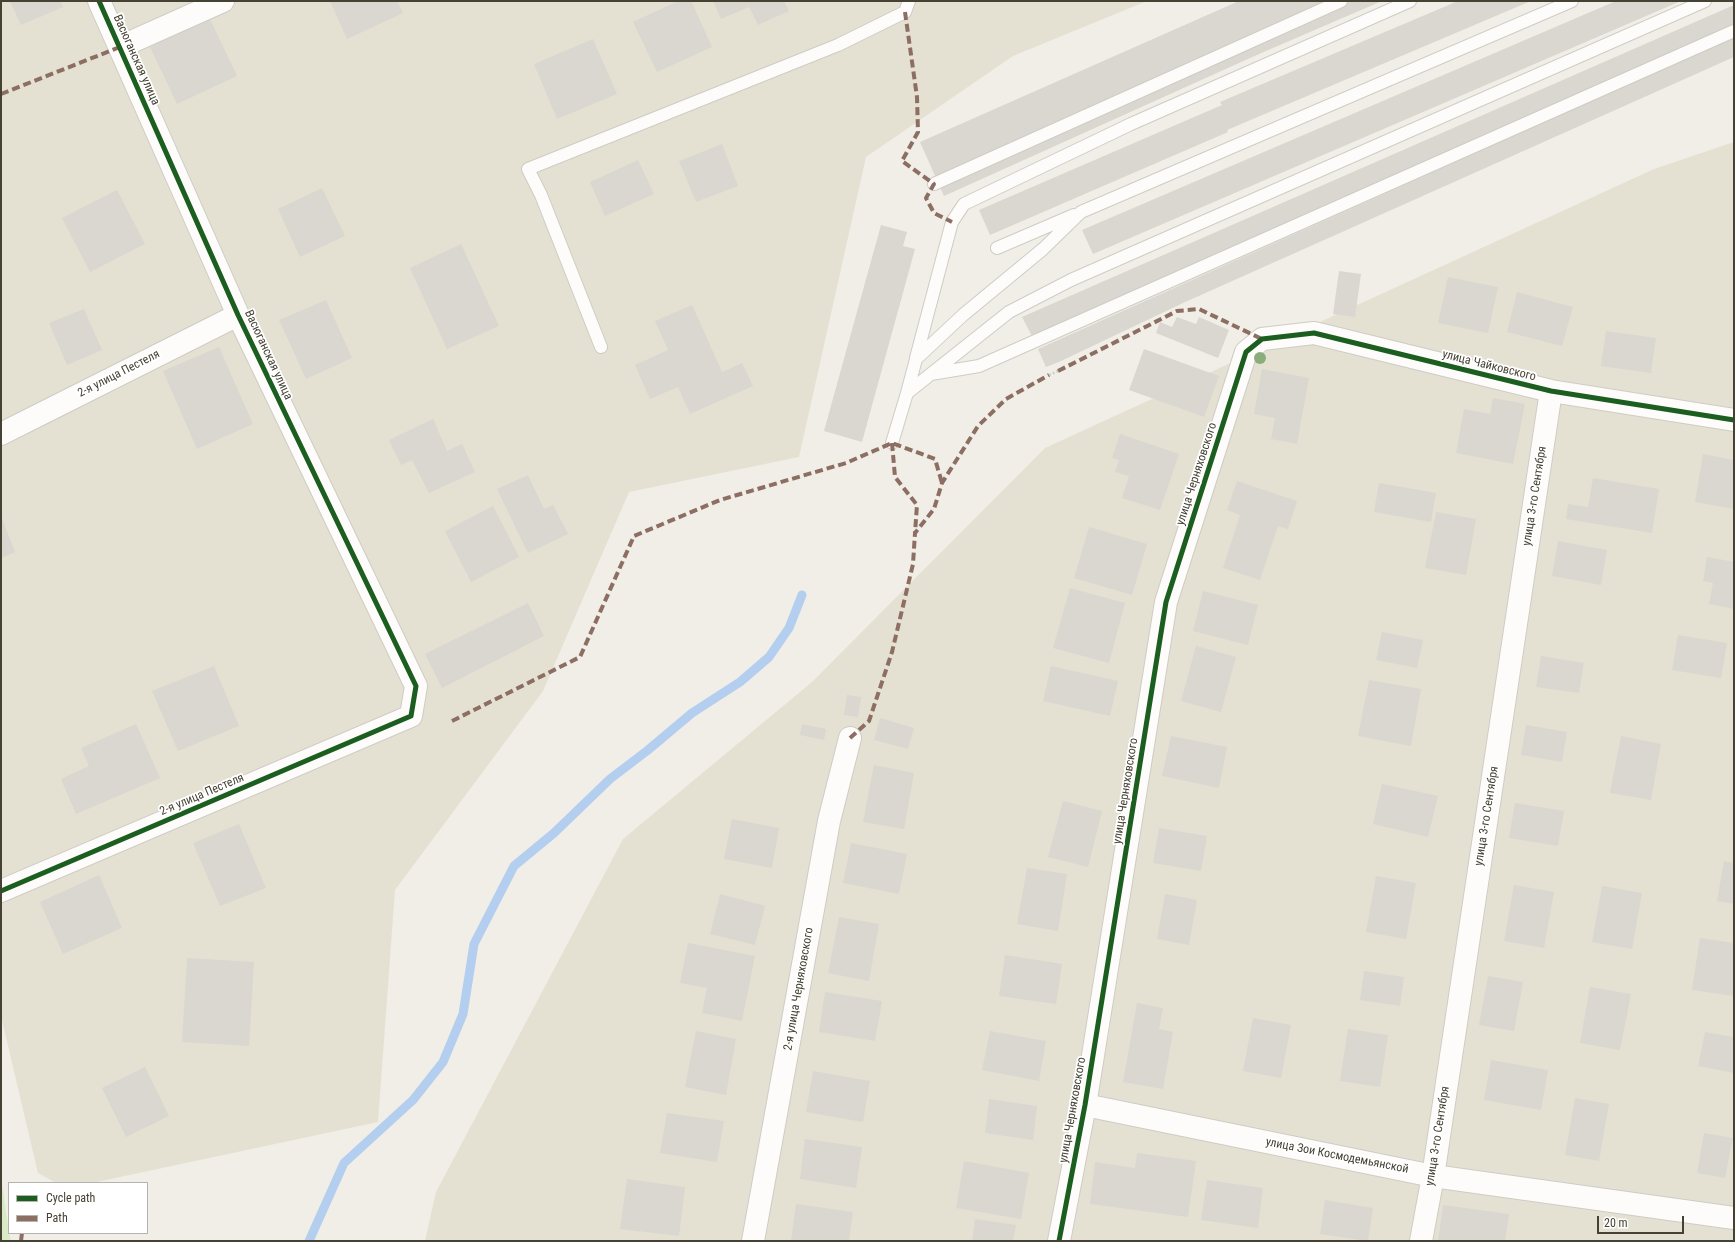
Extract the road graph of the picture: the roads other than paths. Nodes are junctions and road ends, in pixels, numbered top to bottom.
1 (99, 1) edge
2 (223, 1) edge
3 (909, 1) edge
4 (1341, 1) edge
5 (1410, 1) edge
6 (1572, 1) edge
7 (1705, 1) edge
8 (1734, 31) edge
9 (120, 48) junction
10 (934, 184) dead end
11 (1081, 212) junction
12 (997, 248) dead end
13 (238, 315) junction
14 (601, 347) dead end
15 (1246, 352) joint
16 (916, 359) junction
17 (929, 374) junction
18 (1551, 391) junction
19 (907, 393) junction
20 (1734, 420) edge
21 (1, 434) edge
22 (892, 443) dead end
23 (411, 716) joint
24 (850, 738) dead end
25 (1, 891) edge
26 (1085, 1105) junction
27 (1433, 1176) junction
28 (1734, 1218) edge
29 (753, 1241) edge
30 (1059, 1241) edge
31 (1421, 1241) edge

1 - 9 street, Васюганская улица
2 - 9 street
3 - 14 lane
4 - 10 lane
5 - 16 lane
6 - 11 lane
7 - 17 lane
8 - 17 lane
9 - 13 street, Васюганская улица
11 - 12 lane
11 - 16 lane
13 - 21 street, 2-я улица Пестеля
13 - 23 street, Васюганская улица
15 - 18 street, улица Чайковского
15 - 26 street, улица Черняховского
16 - 19 lane
17 - 19 lane
18 - 20 street, улица Чайковского
18 - 27 street, улица 3-го Сентября
19 - 22 lane
23 - 25 street, 2-я улица Пестеля
24 - 29 street, 2-я улица Черняховского
26 - 27 street, улица Зои Космодемьянской
26 - 30 street, улица Черняховского
27 - 28 street, улица Зои Космодемьянской
27 - 31 street, улица 3-го Сентября

